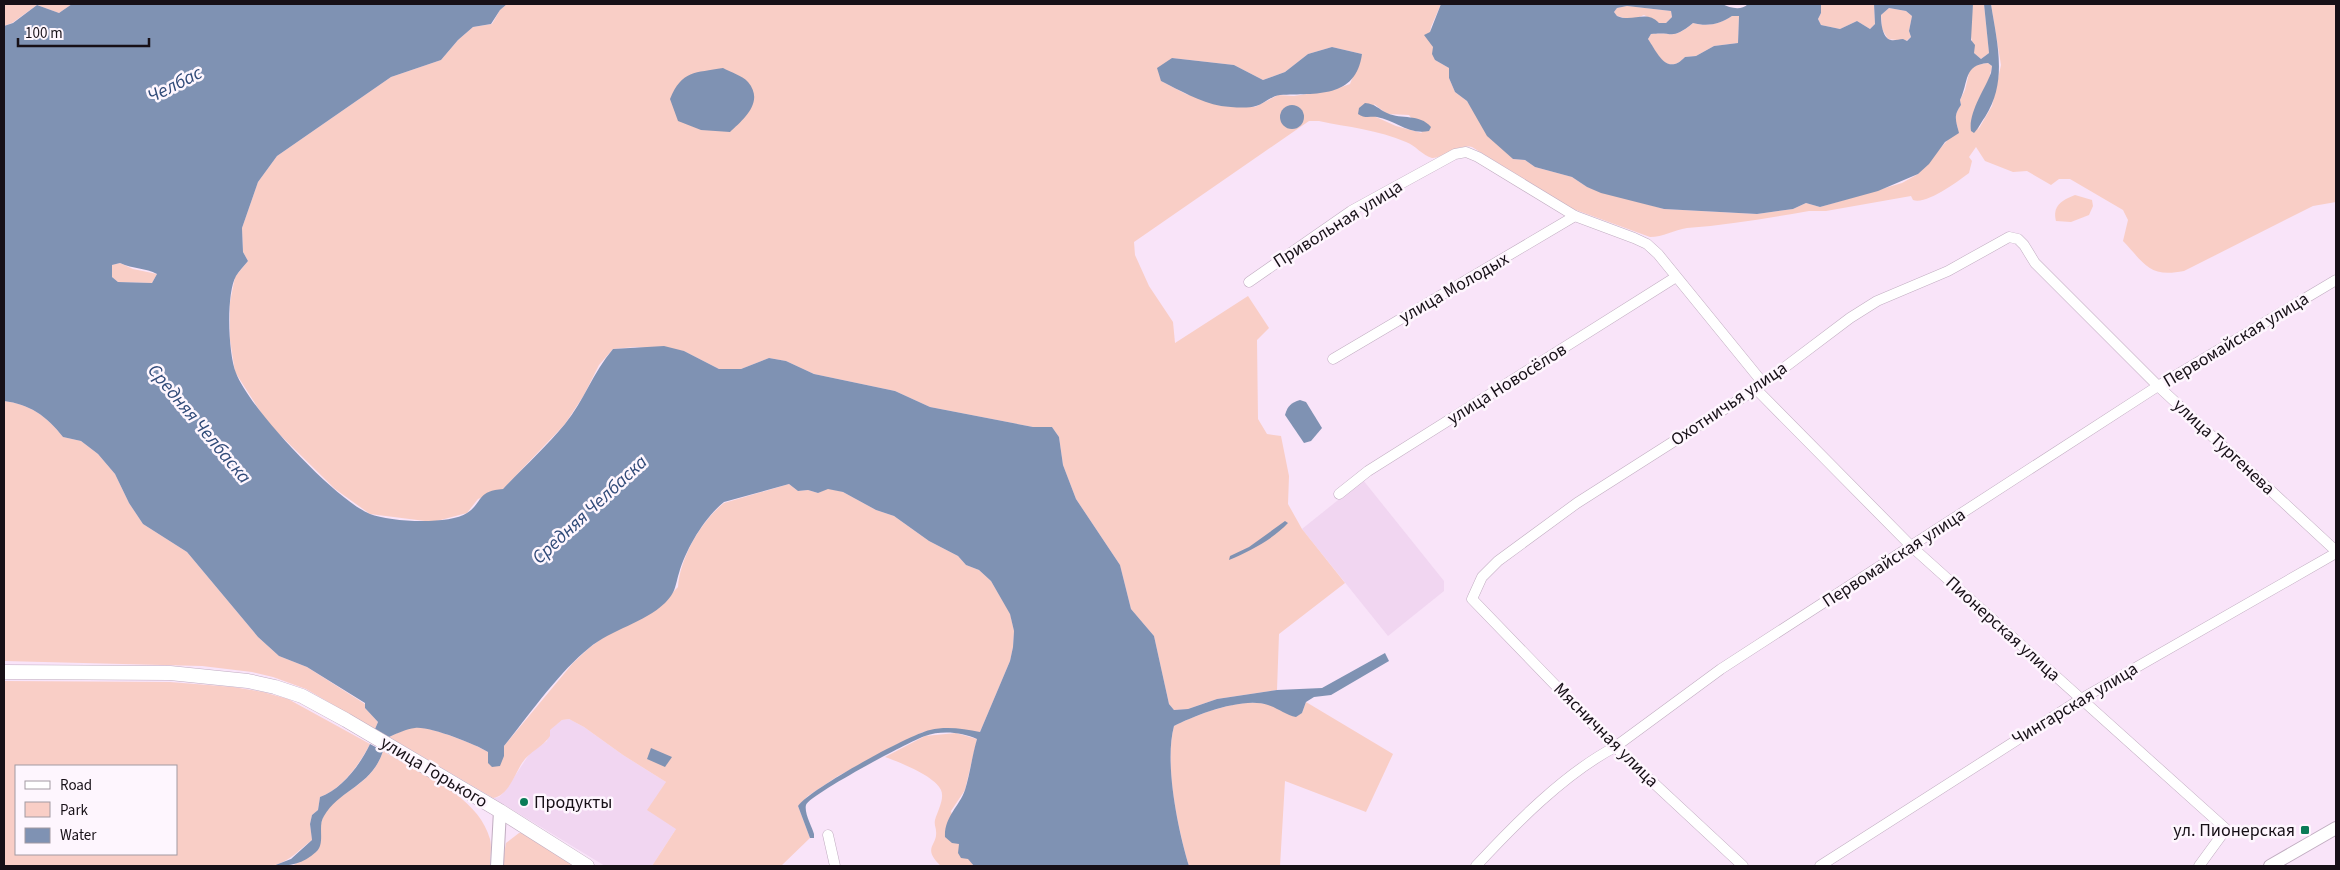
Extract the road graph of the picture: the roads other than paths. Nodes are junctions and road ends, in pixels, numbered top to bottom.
1 (1455, 154) joint
2 (1575, 216) junction
3 (2009, 237) joint
4 (1676, 277) junction
5 (2336, 280) edge
6 (1248, 282) dead end
7 (1333, 359) dead end
8 (1759, 386) junction
9 (2158, 386) junction
10 (1339, 494) dead end
11 (1912, 546) junction
12 (2336, 552) edge
13 (1472, 599) joint
14 (4, 672) edge
15 (2081, 698) junction
16 (1615, 747) junction
17 (500, 811) junction
18 (2336, 828) edge
19 (828, 835) dead end
20 (497, 866) edge
21 (587, 866) edge
22 (835, 866) edge
23 (1476, 866) edge
24 (1743, 866) edge
25 (1820, 866) edge
26 (2199, 866) edge
27 (2270, 866) edge

1 - 2 street, Пионерская улица
1 - 6 street, Привольная улица
2 - 4 street, Пионерская улица
2 - 7 street, улица Молодых
3 - 8 street, Охотничья улица
3 - 9 street, улица Тургенева
4 - 8 street, Пионерская улица
4 - 10 street, улица Новосёлов
5 - 9 street, Первомайская улица
8 - 11 street, Пионерская улица
8 - 13 street, Охотничья улица
9 - 11 street, Первомайская улица
9 - 12 street, улица Тургенева
11 - 15 street, Пионерская улица
11 - 16 street, Первомайская улица
12 - 15 street, Чингарская улица
13 - 16 street, Мясничная улица
14 - 17 main road, улица Горького
15 - 25 street, Чингарская улица
15 - 26 street, Пионерская улица
16 - 23 street, Первомайская улица
16 - 24 street, Мясничная улица
17 - 20 street
17 - 21 main road, улица Горького
18 - 27 street
19 - 22 street

